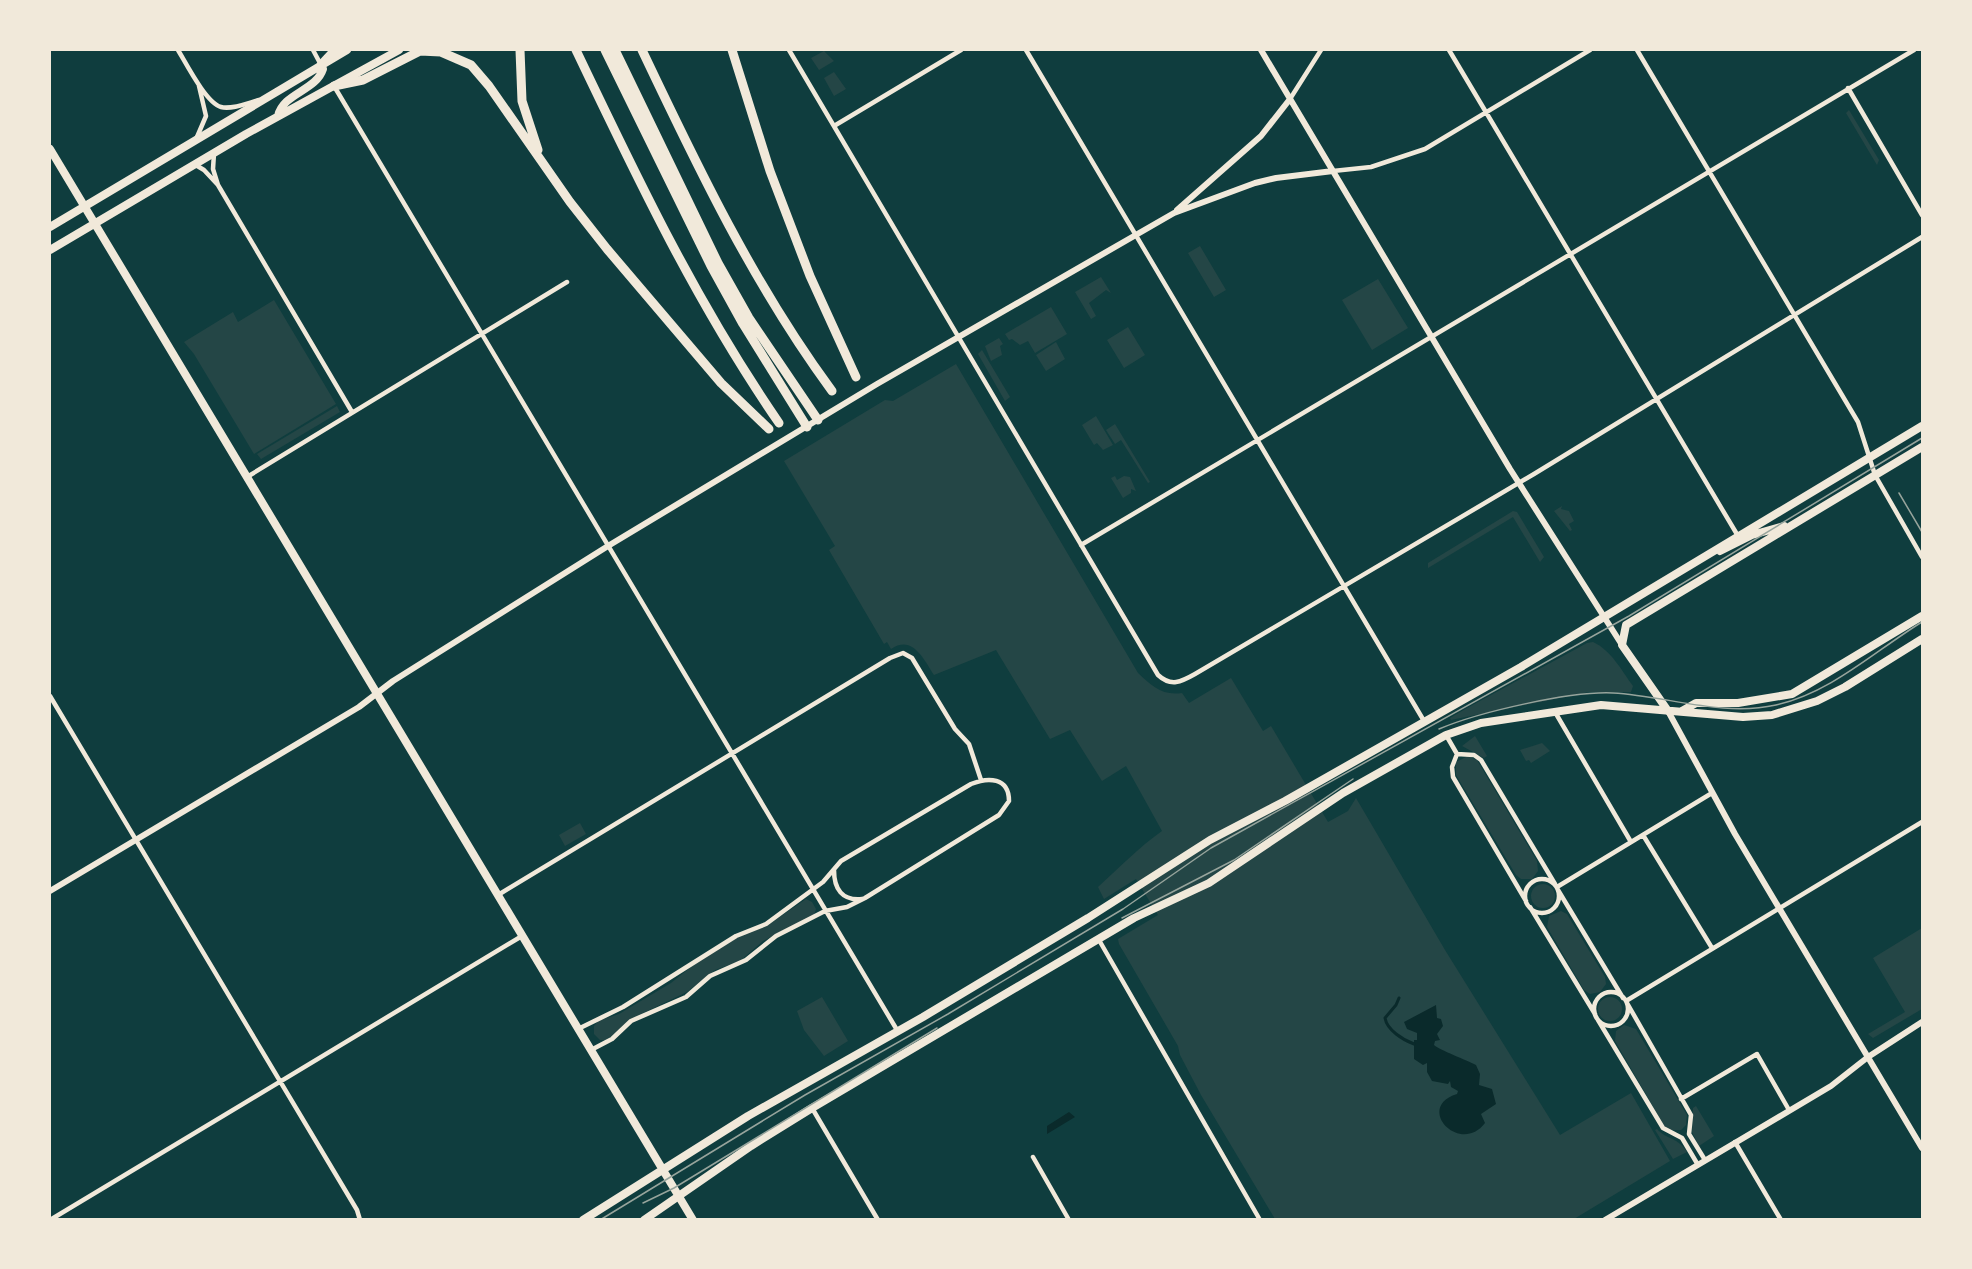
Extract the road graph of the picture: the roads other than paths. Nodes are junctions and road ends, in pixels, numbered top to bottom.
1 (178, 50) edge
2 (312, 50) edge
3 (335, 50) edge
4 (347, 50) edge
5 (399, 50) edge
6 (520, 50) edge
7 (576, 50) edge
8 (604, 50) edge
9 (615, 50) edge
10 (642, 50) edge
11 (727, 50) edge
12 (732, 50) edge
13 (789, 50) edge
14 (961, 50) edge
15 (1026, 50) edge
16 (1262, 50) edge
17 (1321, 50) edge
18 (1449, 50) edge
19 (1590, 50) edge
20 (1637, 50) edge
21 (1914, 50) edge
22 (321, 65) junction
23 (736, 66) junction
24 (199, 83) junction
25 (334, 86) junction
26 (1848, 88) junction
27 (1290, 99) junction
28 (262, 100) junction
29 (1486, 112) junction
30 (278, 116) junction
31 (834, 126) junction
32 (196, 139) junction
33 (50, 149) edge
34 (214, 153) junction
35 (194, 165) junction
36 (546, 165) junction
37 (1333, 171) junction
38 (1709, 171) junction
39 (218, 185) junction
40 (84, 206) junction
41 (1174, 213) junction
42 (1923, 214) edge
43 (95, 224) junction
44 (50, 226) edge
45 (1136, 235) junction
46 (1923, 237) edge
47 (50, 250) edge
48 (1572, 253) junction
49 (567, 282) dead end
50 (1794, 314) junction
51 (482, 334) junction
52 (959, 337) junction
53 (1432, 338) junction
54 (855, 377) dead end
55 (832, 392) dead end
56 (1656, 398) junction
57 (352, 412) junction
58 (818, 420) junction
59 (778, 423) dead end
60 (1923, 426) edge
61 (807, 427) junction
62 (769, 429) dead end
63 (1257, 440) junction
64 (1923, 447) edge
65 (1869, 458) junction
66 (1873, 472) junction
67 (246, 477) junction
68 (1519, 483) junction
69 (1813, 513) junction
70 (1738, 536) junction
71 (1081, 545) junction
72 (608, 546) junction
73 (1711, 553) junction
74 (1923, 557) edge
75 (1344, 586) junction
76 (1923, 616) edge
77 (1604, 617) junction
78 (1923, 639) edge
79 (1622, 645) junction
80 (376, 692) junction
81 (50, 696) edge
82 (1554, 711) junction
83 (1668, 711) junction
84 (1680, 711) junction
85 (1424, 721) junction
86 (1446, 735) junction
87 (1456, 753) junction
88 (732, 755) junction
89 (981, 780) junction
90 (1713, 793) junction
91 (1923, 822) edge
92 (1643, 835) junction
93 (135, 839) junction
94 (1631, 842) junction
95 (834, 870) junction
96 (1557, 887) junction
97 (812, 889) junction
98 (50, 891) edge
99 (498, 895) junction
100 (865, 898) junction
101 (1526, 901) junction
102 (1530, 907) junction
103 (1779, 908) junction
104 (825, 911) junction
105 (522, 936) junction
106 (1099, 940) junction
107 (1712, 948) junction
108 (1625, 1001) junction
109 (1595, 1014) junction
110 (1598, 1020) junction
111 (1923, 1022) edge
112 (578, 1029) junction
113 (897, 1030) junction
114 (591, 1050) junction
115 (1868, 1056) junction
116 (280, 1082) junction
117 (1681, 1099) junction
118 (812, 1108) junction
119 (1789, 1110) junction
120 (1689, 1134) junction
121 (1682, 1138) junction
122 (1735, 1142) junction
123 (1923, 1148) edge
124 (1033, 1158) dead end
125 (1706, 1160) junction
126 (1698, 1165) junction
127 (663, 1169) junction
128 (678, 1195) junction
129 (50, 1220) edge
130 (360, 1220) edge
131 (583, 1220) edge
132 (644, 1220) edge
133 (693, 1220) edge
134 (878, 1220) edge
135 (1069, 1220) edge
136 (1260, 1220) edge
137 (1605, 1220) edge
138 (1781, 1220) edge

1 - 24 street
2 - 22 street
3 - 22 highway
4 - 22 main road
5 - 25 main road
6 - 36 highway
7 - 59 highway
8 - 61 highway
9 - 58 highway
10 - 55 highway
11 - 23 highway
12 - 23 highway
13 - 31 street
14 - 31 street
15 - 45 street
16 - 27 street
17 - 27 street
18 - 29 street
19 - 29 street
20 - 38 street
21 - 26 street
22 - 28 main road
22 - 30 main road
23 - 54 highway
24 - 28 street
24 - 32 street
25 - 30 main road
25 - 36 highway
25 - 51 street
26 - 38 street
26 - 42 street
27 - 37 street
27 - 41 street
28 - 32 main road
29 - 37 street
29 - 48 street
30 - 34 main road
31 - 52 street
32 - 40 main road
33 - 40 main road
34 - 35 main road
34 - 39 street
35 - 39 street
35 - 43 main road
36 - 62 highway
37 - 41 street
37 - 53 street
38 - 48 street
38 - 50 street
39 - 57 street
40 - 43 main road
40 - 44 main road
41 - 45 street
43 - 47 main road
43 - 67 main road
45 - 52 street
45 - 63 street
46 - 50 street
48 - 53 street
48 - 56 street
49 - 51 street
50 - 56 street
50 - 65 street
51 - 57 street
51 - 72 street
52 - 58 street
52 - 71 street
53 - 63 street
53 - 68 street
56 - 68 street
56 - 70 street
57 - 67 street
58 - 61 street
60 - 65 main road
61 - 72 street
63 - 71 street
63 - 75 street
64 - 66 main road
65 - 66 street
65 - 70 main road
66 - 69 main road
66 - 74 street
67 - 80 main road
68 - 75 street
68 - 77 street
69 - 73 main road
69 - 79 main road
70 - 73 main road
71 - 75 street
72 - 80 street
72 - 88 street
73 - 77 main road
75 - 85 street
76 - 84 main road
77 - 79 street
77 - 85 main road
78 - 84 main road
79 - 83 main road
80 - 93 street
80 - 99 main road
81 - 93 street
82 - 83 main road
82 - 86 main road
82 - 94 street
83 - 84 main road
83 - 90 street
85 - 113 main road
86 - 87 street
86 - 106 main road
87 - 96 street
87 - 101 street
88 - 89 street
88 - 97 street
88 - 99 street
89 - 95 street
89 - 100 street
90 - 92 street
90 - 103 street
91 - 103 street
92 - 94 street
92 - 107 street
93 - 98 street
93 - 116 street
94 - 96 street
95 - 97 street
95 - 100 street
96 - 101 street
96 - 102 street
96 - 108 street
97 - 104 street
97 - 112 street
99 - 105 main road
100 - 104 street
101 - 102 street
102 - 109 street
103 - 107 street
103 - 115 street
104 - 113 street
104 - 114 street
105 - 112 main road
105 - 116 street
106 - 118 main road
106 - 136 street
107 - 108 street
108 - 109 street
108 - 110 street
108 - 117 street
109 - 110 street
110 - 121 street
111 - 115 street
112 - 114 main road
113 - 127 main road
114 - 127 main road
115 - 119 street
115 - 123 street
116 - 129 street
116 - 130 street
117 - 119 street
117 - 120 street
118 - 128 main road
118 - 134 street
119 - 122 street
120 - 121 street
120 - 125 street
121 - 126 street
122 - 125 street
122 - 138 street
124 - 135 street
125 - 126 street
126 - 137 street
127 - 128 main road
127 - 131 main road
128 - 132 main road
128 - 133 main road

